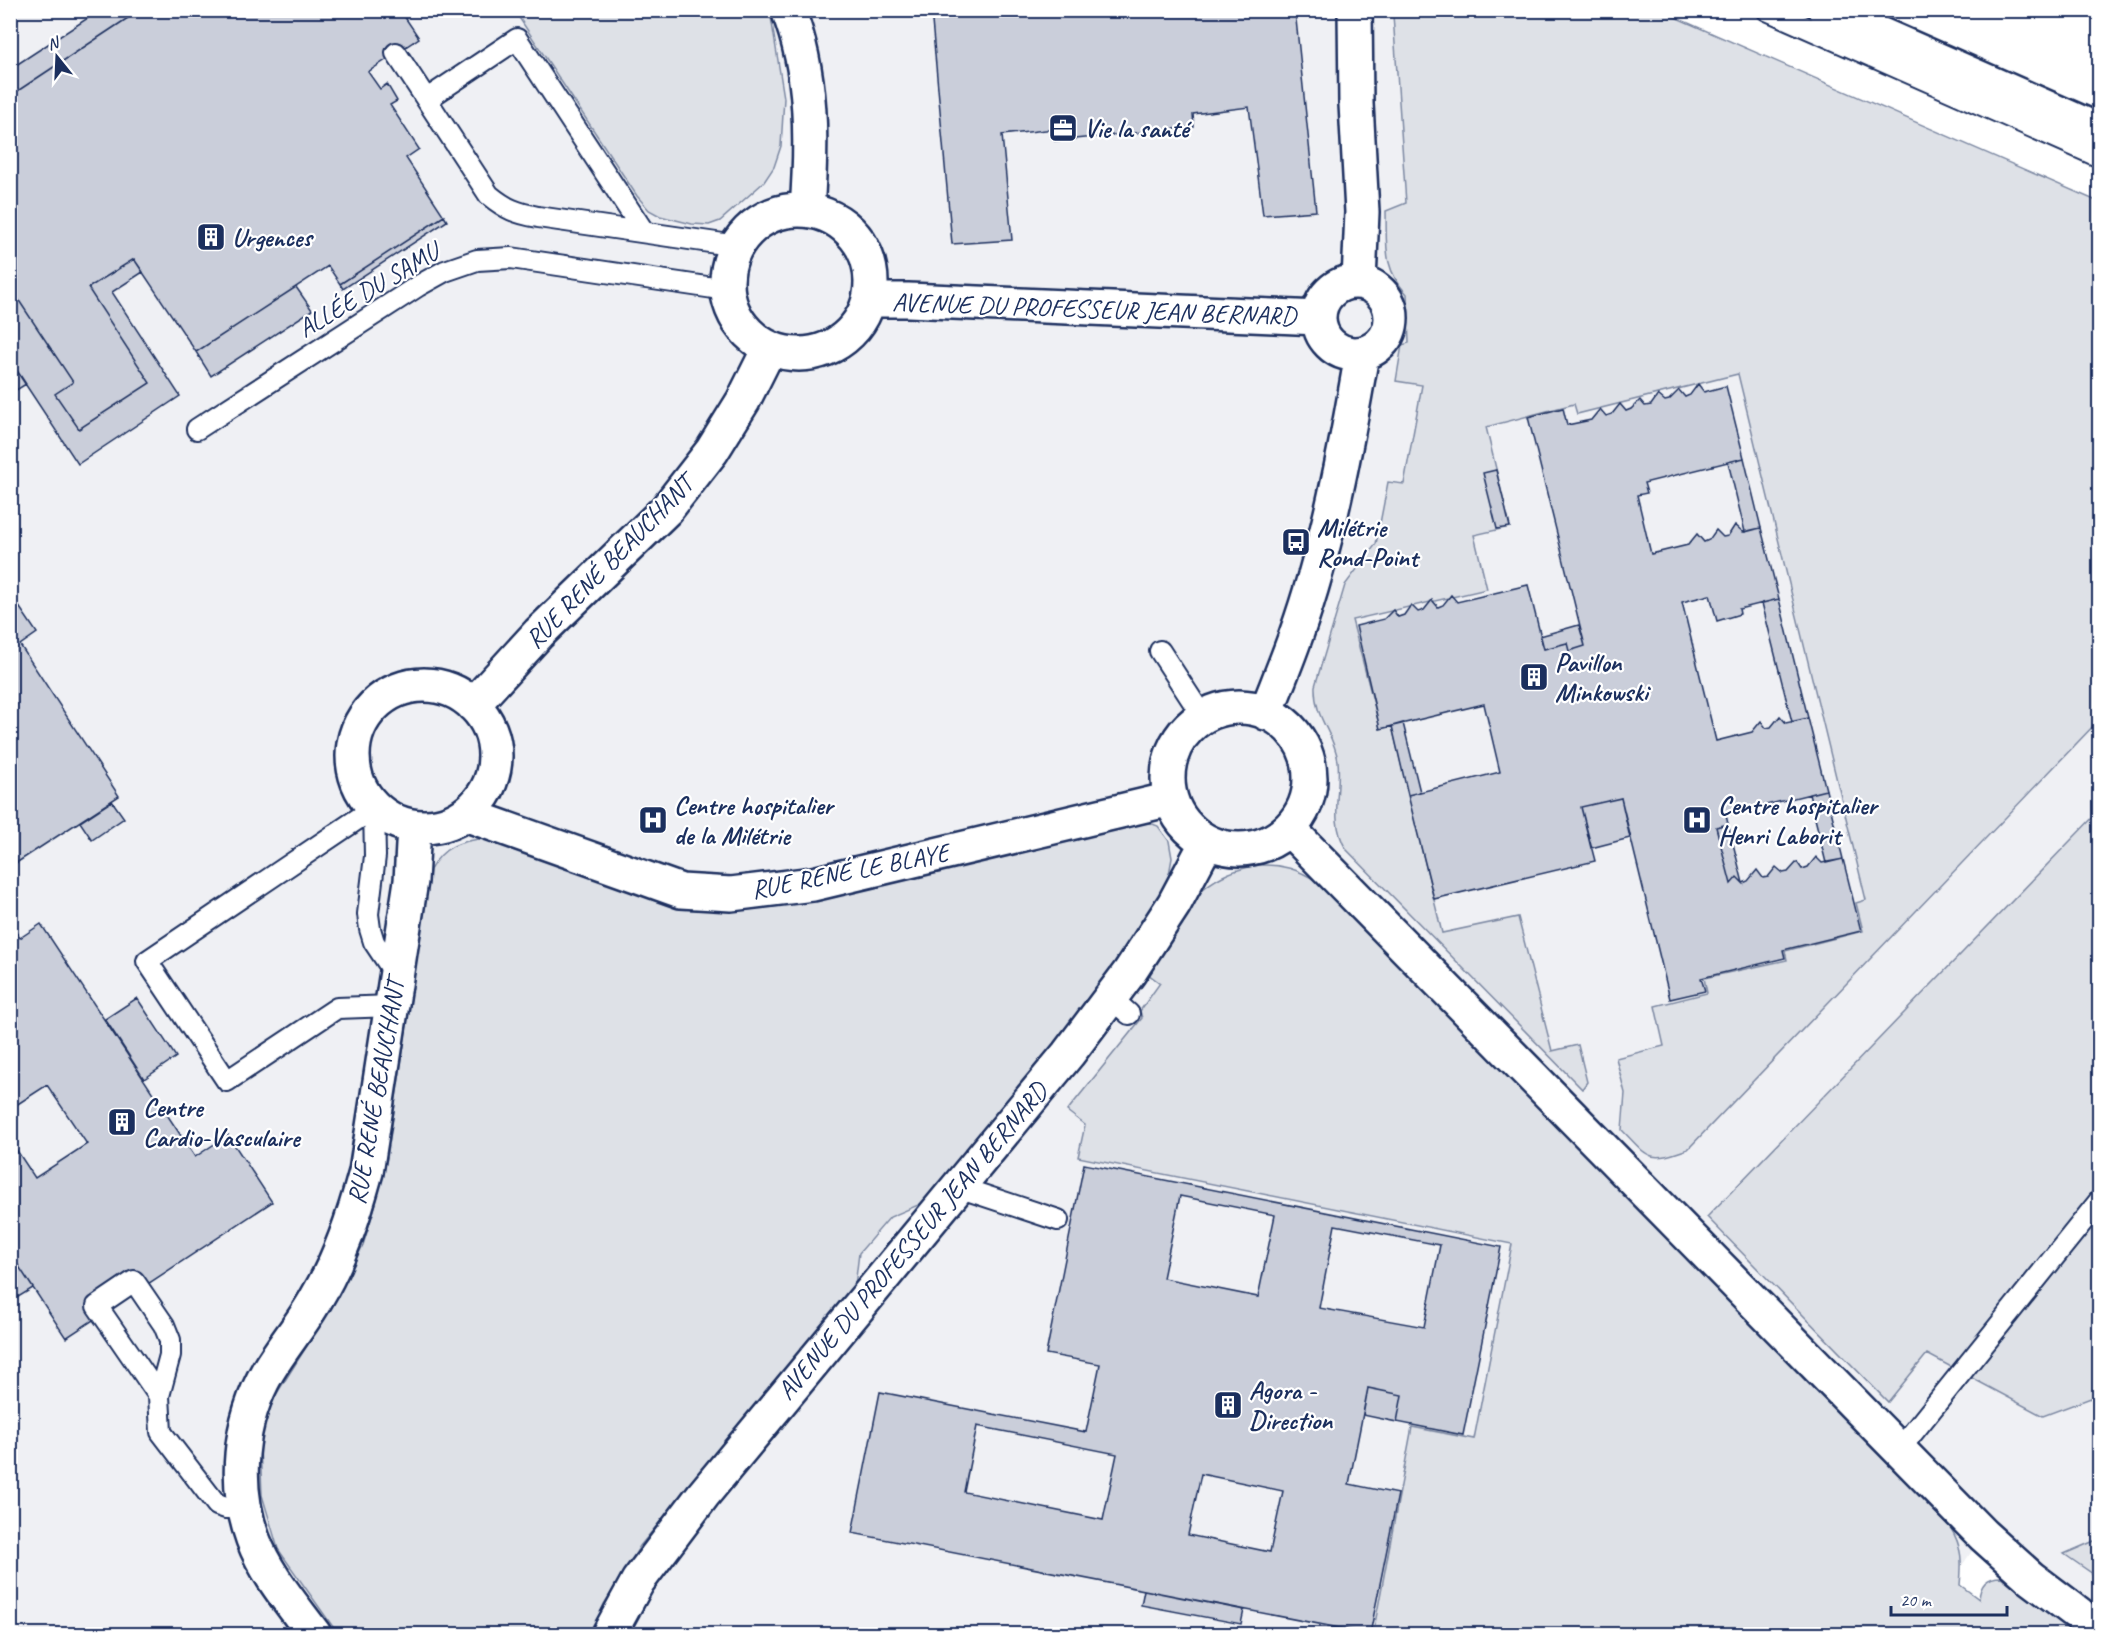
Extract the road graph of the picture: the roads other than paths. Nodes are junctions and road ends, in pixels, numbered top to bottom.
1 (788, 10) edge
2 (1333, 10) edge
3 (1355, 10) edge
4 (1767, 10) edge
5 (1825, 10) edge
6 (396, 53) dead end
7 (426, 99) junction
8 (1356, 104) junction
9 (2100, 131) edge
10 (2100, 157) edge
11 (807, 209) junction
12 (644, 232) junction
13 (737, 246) junction
14 (1359, 281) junction
15 (727, 290) junction
16 (870, 300) junction
17 (1318, 318) junction
18 (770, 349) junction
19 (1362, 354) junction
20 (196, 429) dead end
21 (1160, 651) dead end
22 (473, 705) junction
23 (1266, 713) junction
24 (1203, 717) junction
25 (1171, 799) junction
26 (374, 808) junction
27 (465, 814) junction
28 (414, 827) junction
29 (1289, 829) junction
30 (1208, 842) junction
31 (394, 991) junction
32 (958, 1187) junction
33 (2100, 1200) edge
34 (1058, 1220) dead end
35 (159, 1396) junction
36 (1899, 1450) junction
37 (245, 1508) junction
38 (2100, 1630) edge
39 (314, 1635) edge
40 (609, 1635) edge

1 - 11 street
2 - 8 street
3 - 8 street
4 - 10 lane
5 - 9 street
6 - 7 lane
7 - 12 lane
7 - 12 lane
8 - 14 street
11 - 13 street
11 - 16 street
12 - 13 lane
13 - 15 street
14 - 17 street
14 - 19 street
15 - 18 street
15 - 20 lane, ALLÉE DU SAMU
16 - 17 street, AVENUE DU PROFESSEUR JEAN BERNARD
16 - 18 street
17 - 19 street
18 - 22 street, RUE RENÉ BEAUCHANT
19 - 23 street
21 - 24 lane
22 - 26 street
22 - 27 street
23 - 24 street
23 - 29 street
24 - 25 street
25 - 27 street, RUE RENÉ LE BLAYE
25 - 30 street
26 - 28 street
26 - 31 lane
26 - 31 lane
27 - 28 street
28 - 31 street, RUE RENÉ BEAUCHANT
29 - 30 street
29 - 36 street
30 - 32 street, AVENUE DU PROFESSEUR JEAN BERNARD
31 - 37 street, RUE RENÉ BEAUCHANT
32 - 34 lane
32 - 40 street, AVENUE DU PROFESSEUR JEAN BERNARD
33 - 36 lane
35 - 35 lane
35 - 37 lane
36 - 38 street
37 - 39 street, RUE RENÉ BEAUCHANT

